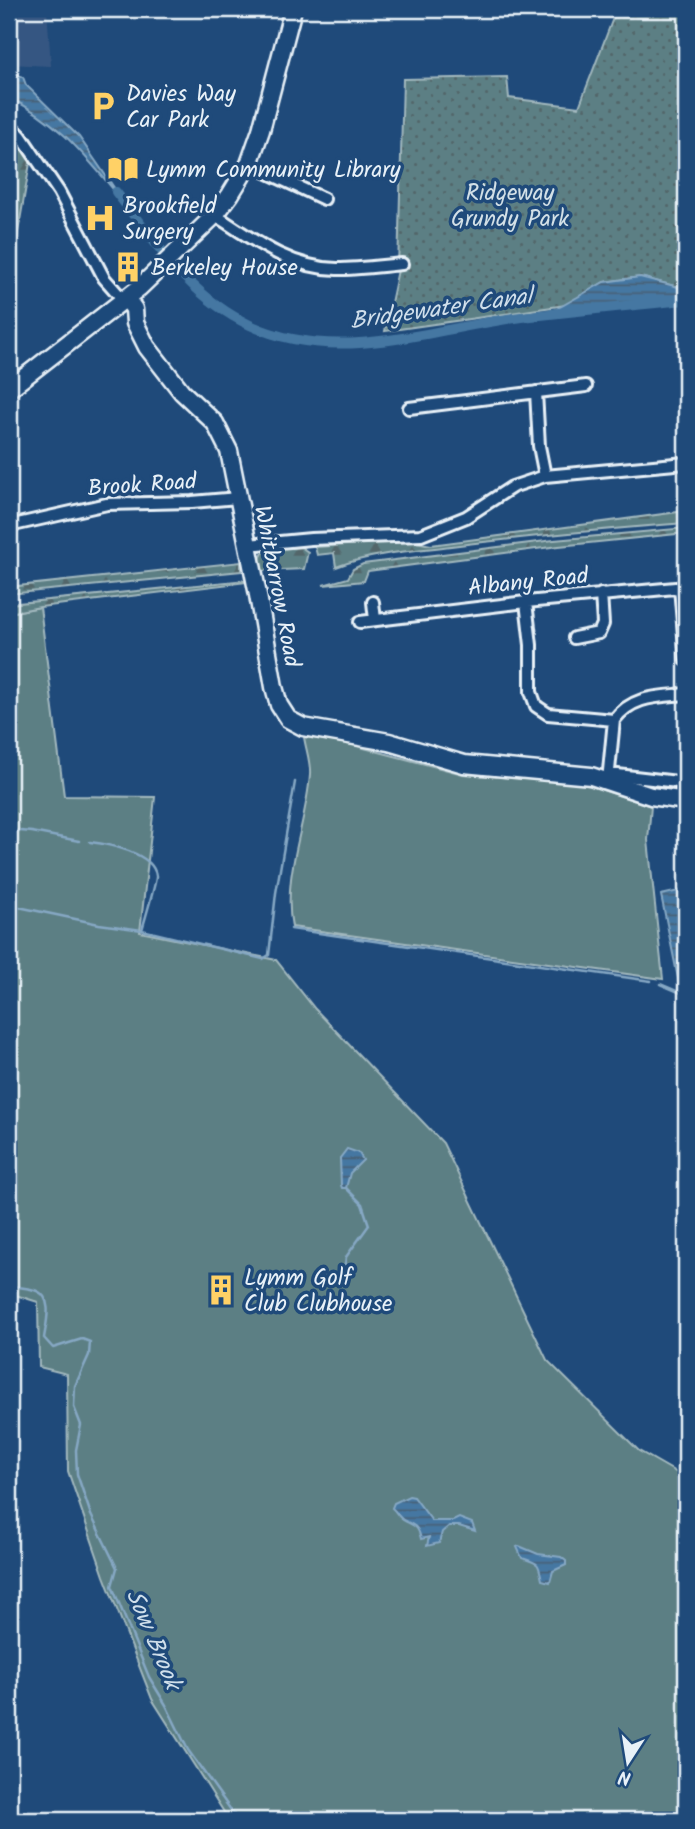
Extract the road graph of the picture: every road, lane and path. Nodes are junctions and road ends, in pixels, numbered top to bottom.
1 (293, 9) edge
2 (9, 124) edge
3 (249, 164) junction
4 (324, 198) dead end
5 (215, 215) junction
6 (402, 264) dead end
7 (126, 298) junction
8 (586, 386) dead end
9 (9, 389) edge
10 (536, 392) junction
11 (409, 408) dead end
12 (686, 463) edge
13 (545, 476) junction
14 (238, 498) junction
15 (9, 526) edge
16 (248, 545) junction
17 (683, 587) edge
18 (601, 594) junction
19 (526, 602) junction
20 (373, 603) dead end
21 (375, 620) junction
22 (360, 622) dead end
23 (574, 638) dead end
24 (686, 660) edge
25 (686, 694) edge
26 (614, 720) junction
27 (609, 778) junction
28 (686, 783) edge
29 (686, 802) edge

1 - 3 street
2 - 7 street, Whitbarrow Road
3 - 4 street
3 - 5 street
5 - 6 street
5 - 7 street
7 - 9 street
7 - 14 street, Whitbarrow Road
8 - 10 street
10 - 11 street
10 - 13 street
12 - 13 street
13 - 16 street
14 - 15 street, Brook Road
14 - 16 street, Whitbarrow Road
16 - 27 street, Whitbarrow Road
17 - 18 street, Albany Road
17 - 24 street
18 - 19 street, Albany Road
18 - 23 street
19 - 21 street, Albany Road
19 - 26 street
20 - 21 street
21 - 22 street, Albany Road
25 - 26 street
26 - 27 street
27 - 28 street
27 - 29 street, Whitbarrow Road

